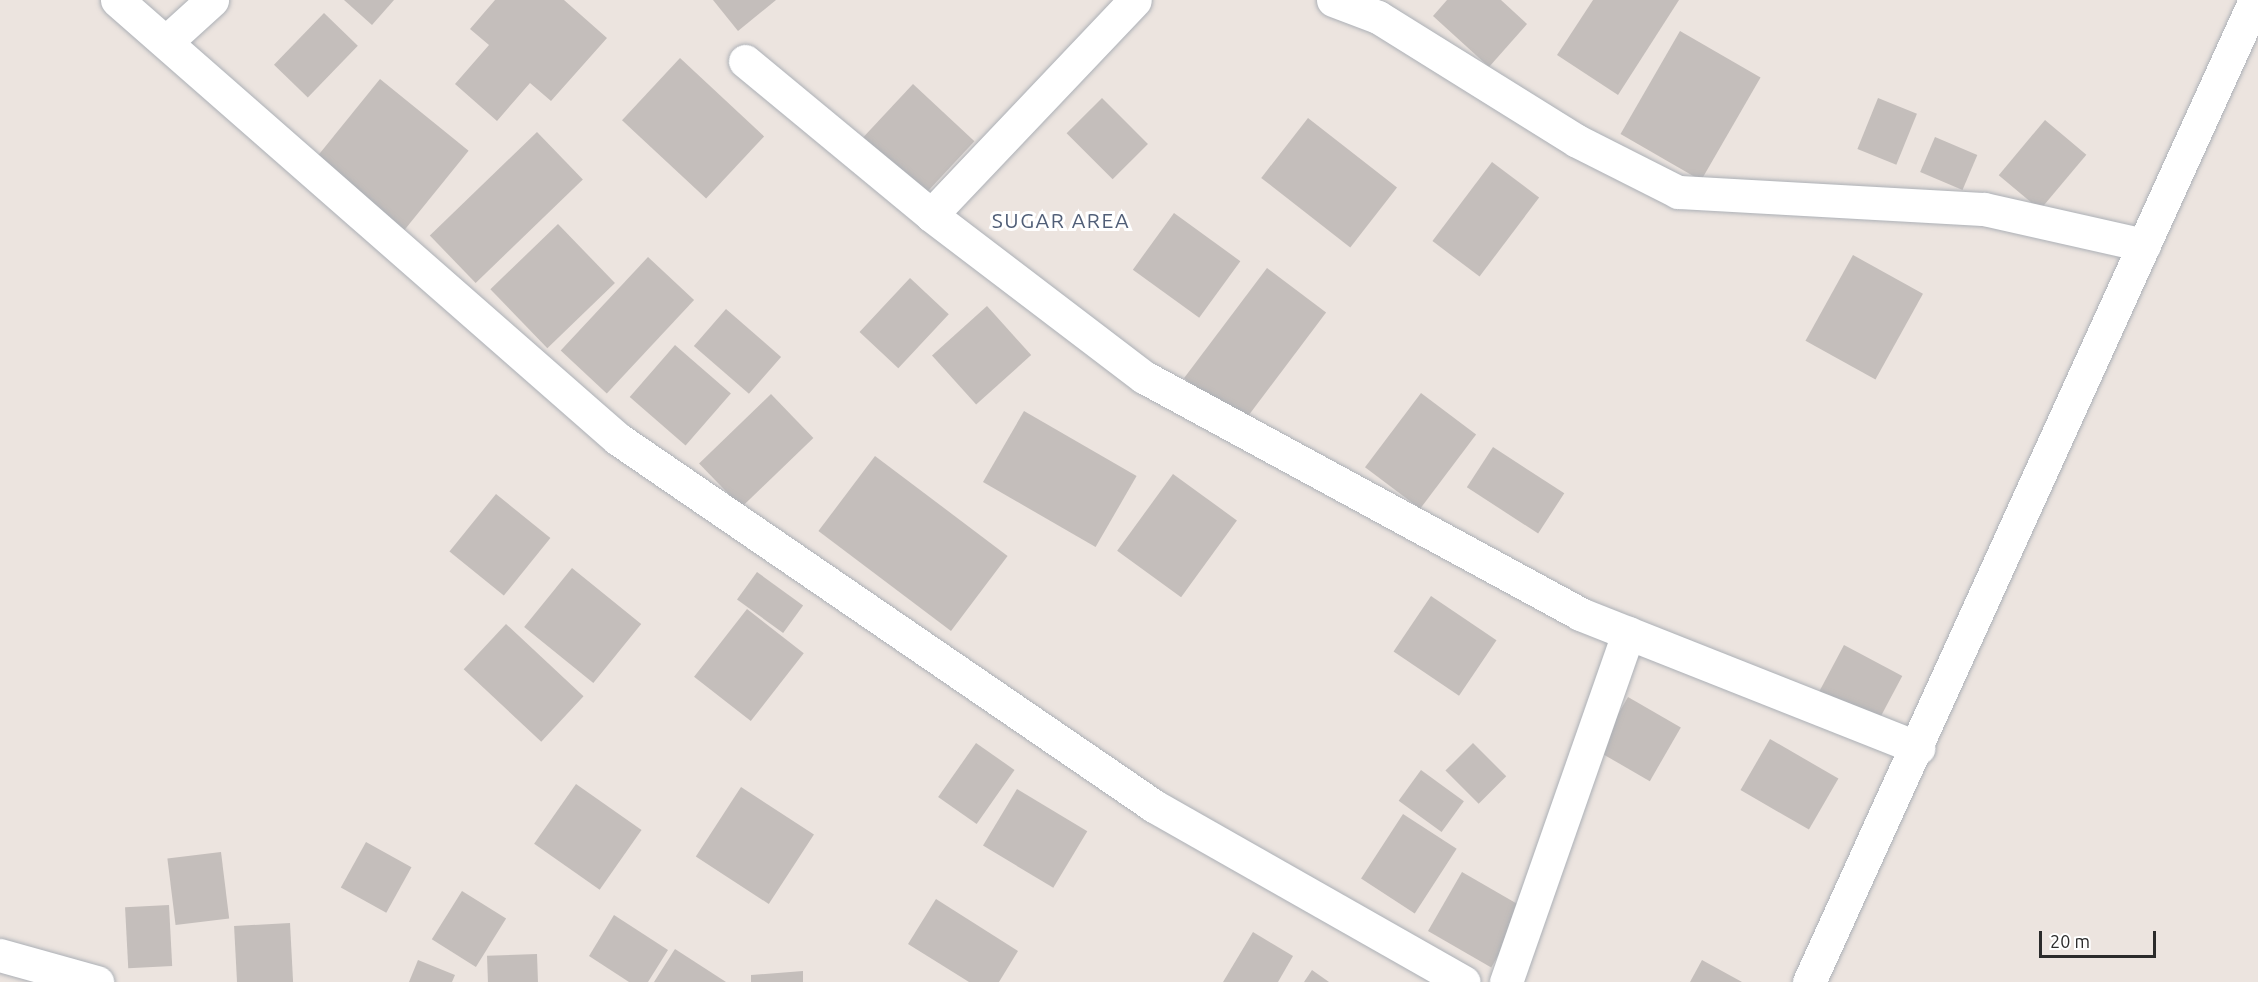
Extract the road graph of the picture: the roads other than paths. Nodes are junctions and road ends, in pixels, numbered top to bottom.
1 (117, 0) edge
2 (212, 0) edge
3 (1135, 0) edge
4 (1333, 0) edge
5 (2255, 0) edge
6 (167, 40) junction
7 (745, 61) dead end
8 (931, 215) junction
9 (2144, 245) junction
10 (1628, 633) junction
11 (1918, 748) junction
12 (0, 956) edge
13 (97, 982) edge
14 (1464, 982) edge
15 (1506, 982) edge
16 (1809, 982) edge

1 - 6 street
2 - 6 street
3 - 8 street
4 - 9 street
5 - 9 street
6 - 14 street
7 - 8 street
8 - 10 street
9 - 11 street
10 - 11 street
10 - 15 street
11 - 16 street
12 - 13 street

